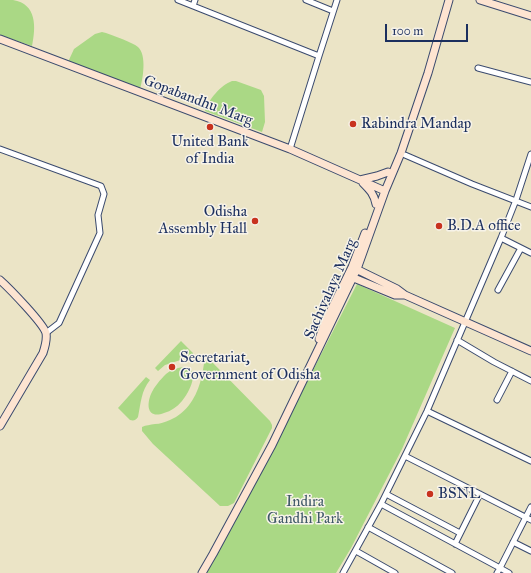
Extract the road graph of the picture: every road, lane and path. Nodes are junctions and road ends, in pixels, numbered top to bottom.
1 (178, 0) edge
2 (195, 0) edge
3 (306, 0) edge
4 (337, 0) edge
5 (444, 0) edge
6 (448, 0) edge
7 (480, 0) edge
8 (193, 6) junction
9 (333, 11) junction
10 (531, 16) edge
11 (0, 40) edge
12 (320, 56) junction
13 (478, 68) dead end
14 (531, 82) edge
15 (0, 148) edge
16 (290, 149) junction
17 (531, 154) edge
18 (406, 155) dead end
19 (388, 172) junction
20 (359, 180) junction
21 (383, 190) junction
22 (516, 200) junction
23 (376, 204) junction
24 (531, 207) edge
25 (502, 238) junction
26 (521, 248) junction
27 (531, 253) edge
28 (355, 268) junction
29 (351, 277) junction
30 (0, 280) edge
31 (498, 290) dead end
32 (405, 295) junction
33 (465, 322) junction
34 (46, 333) junction
35 (457, 340) junction
36 (531, 351) edge
37 (512, 371) junction
38 (531, 381) edge
39 (497, 400) dead end
40 (426, 411) junction
41 (0, 426) edge
42 (405, 456) junction
43 (531, 461) edge
44 (386, 494) junction
45 (480, 494) junction
46 (381, 504) junction
47 (531, 507) edge
48 (529, 519) edge
49 (368, 528) junction
50 (460, 534) junction
51 (513, 542) junction
52 (455, 544) junction
53 (356, 551) junction
54 (531, 551) edge
55 (498, 570) edge
56 (198, 573) edge
57 (202, 573) edge
58 (343, 573) edge
59 (395, 573) edge
60 (452, 573) edge
61 (509, 573) edge

1 - 8 street
2 - 8 street
3 - 9 street
4 - 9 street
5 - 19 street, Sachivalaya Marg
6 - 21 street, Sachivalaya Marg
7 - 10 street
8 - 12 street
9 - 12 street
11 - 16 street, Gopabandhu Marg
12 - 16 street
13 - 14 street
15 - 34 street
16 - 20 street, Gopabandhu Marg
17 - 22 street
18 - 22 street
19 - 20 street
19 - 21 street, Sachivalaya Marg
20 - 21 street, Gopabandhu Marg
20 - 23 street
21 - 23 street, Sachivalaya Marg
21 - 28 street, Sachivalaya Marg
22 - 24 street
22 - 25 street
23 - 28 street, Sachivalaya Marg
25 - 26 street
25 - 33 street
26 - 27 street
26 - 31 street
28 - 29 street, Sachivalaya Marg
28 - 32 street
29 - 32 street
29 - 56 street, Sachivalaya Marg
29 - 57 street, Sachivalaya Marg
30 - 34 street
32 - 33 street
33 - 35 street
33 - 36 street
34 - 41 street
35 - 37 street
35 - 40 street
37 - 38 street
37 - 39 street
40 - 42 street
40 - 43 street
42 - 44 street
42 - 45 street
44 - 46 street
44 - 50 street
45 - 48 street
45 - 50 street
46 - 49 street
46 - 52 street
47 - 48 street
48 - 51 street
49 - 53 street
49 - 60 street
50 - 52 street
51 - 54 street
51 - 55 street
52 - 55 street
53 - 58 street
53 - 59 street
55 - 61 street

